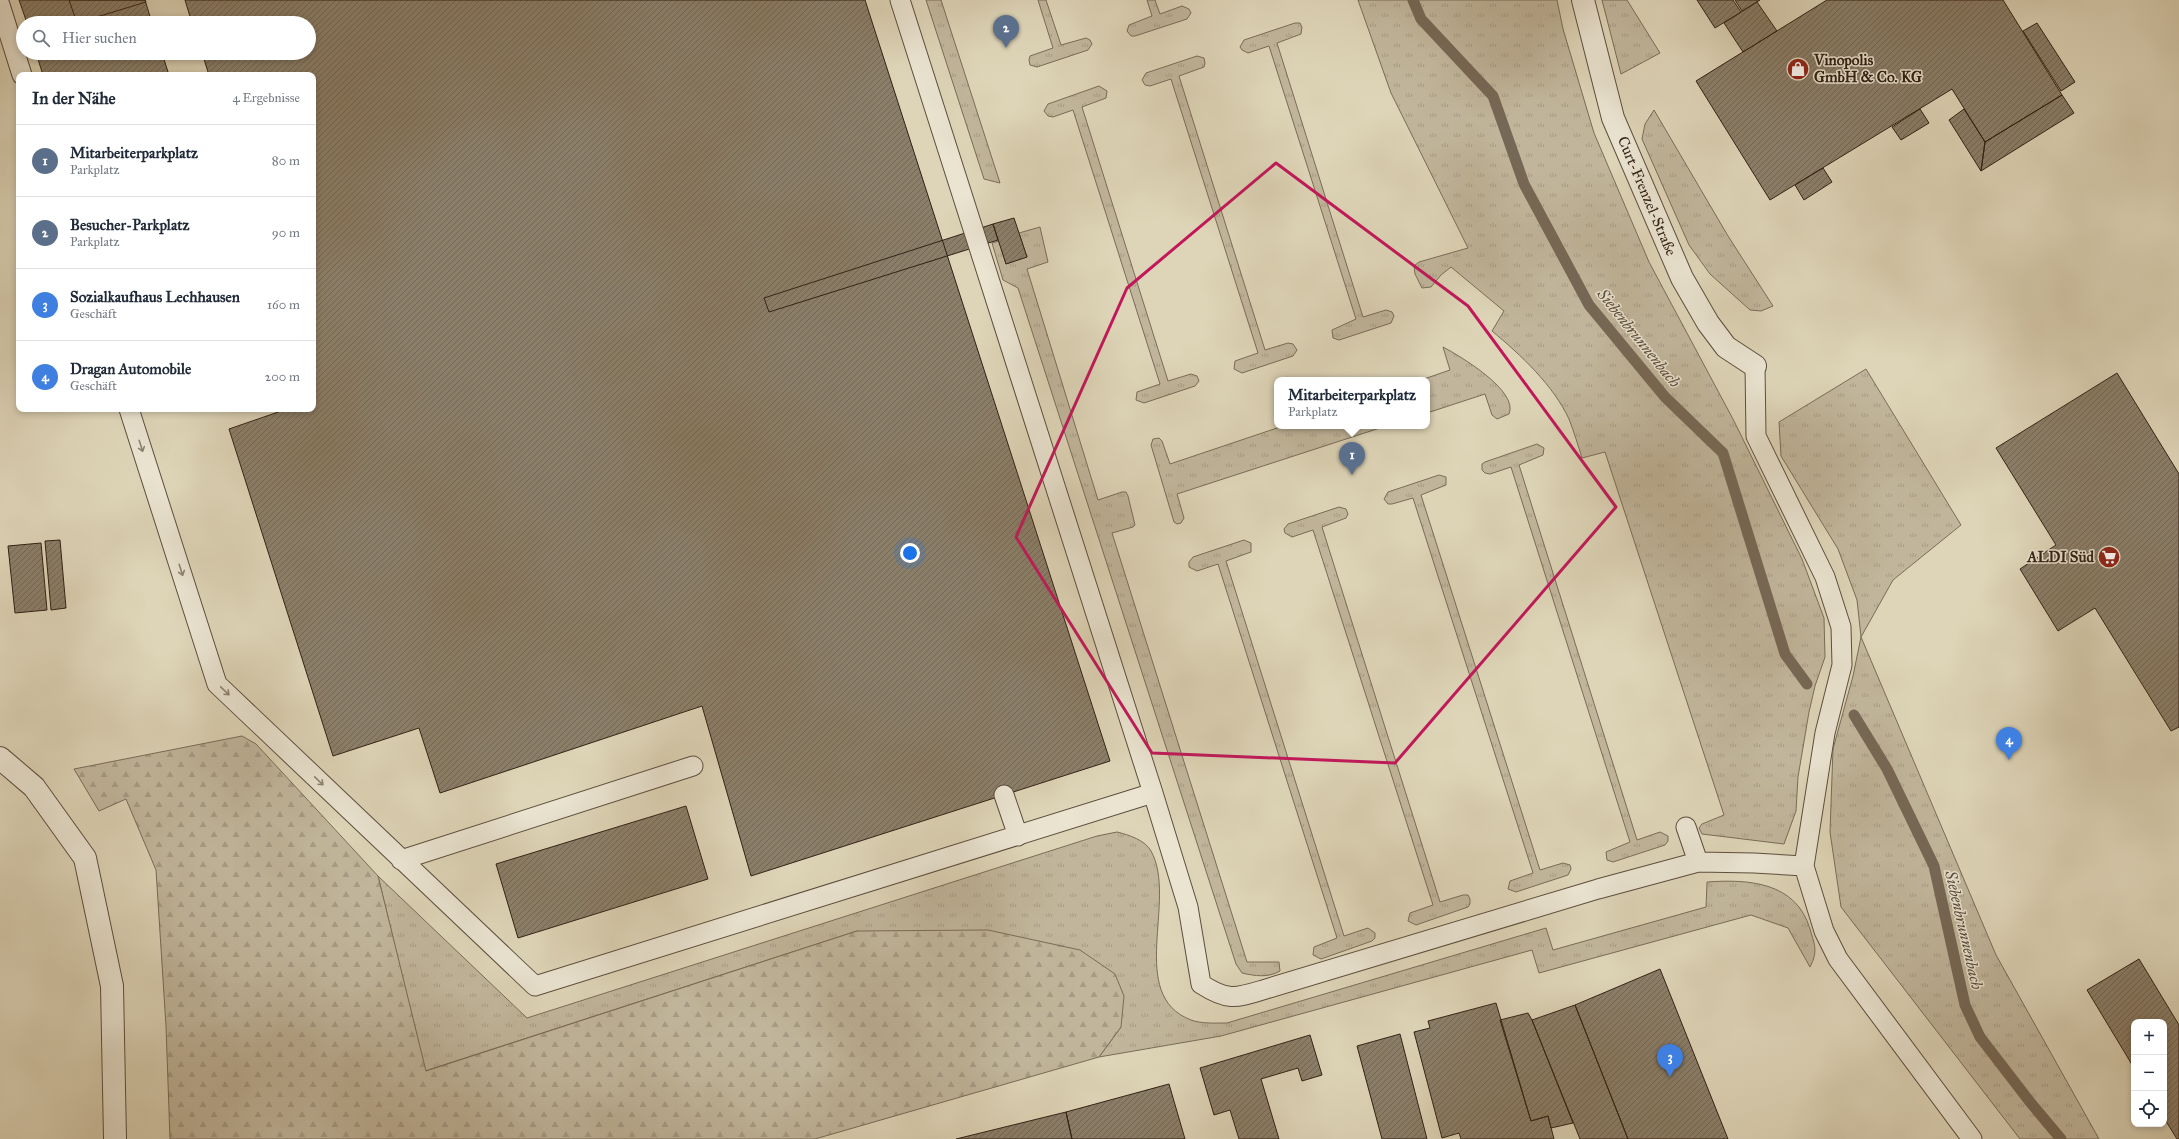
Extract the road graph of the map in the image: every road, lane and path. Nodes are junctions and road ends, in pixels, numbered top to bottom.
1 (900, 0) edge
2 (1583, 0) edge
3 (0, 5) edge
4 (16, 56) edge
5 (17, 60) edge
6 (21, 72) edge
7 (1755, 366) joint
8 (130, 412) edge
9 (0, 758) edge
10 (693, 766) dead end
11 (1153, 793) junction
12 (1004, 795) dead end
13 (1686, 827) dead end
14 (1018, 836) junction
15 (402, 860) junction
16 (1698, 862) junction
17 (1804, 866) junction
18 (115, 1139) edge
19 (1972, 1139) edge

1 - 11 lane
2 - 7 street, Curt-Frenzel-Straße
3 - 4 lane
5 - 6 lane
7 - 17 lane
8 -> 15 lane
9 - 18 street
10 - 15 lane
11 - 14 lane
11 - 16 lane
12 - 14 lane
13 - 16 lane
14 - 15 lane
16 - 17 lane
17 - 19 lane

